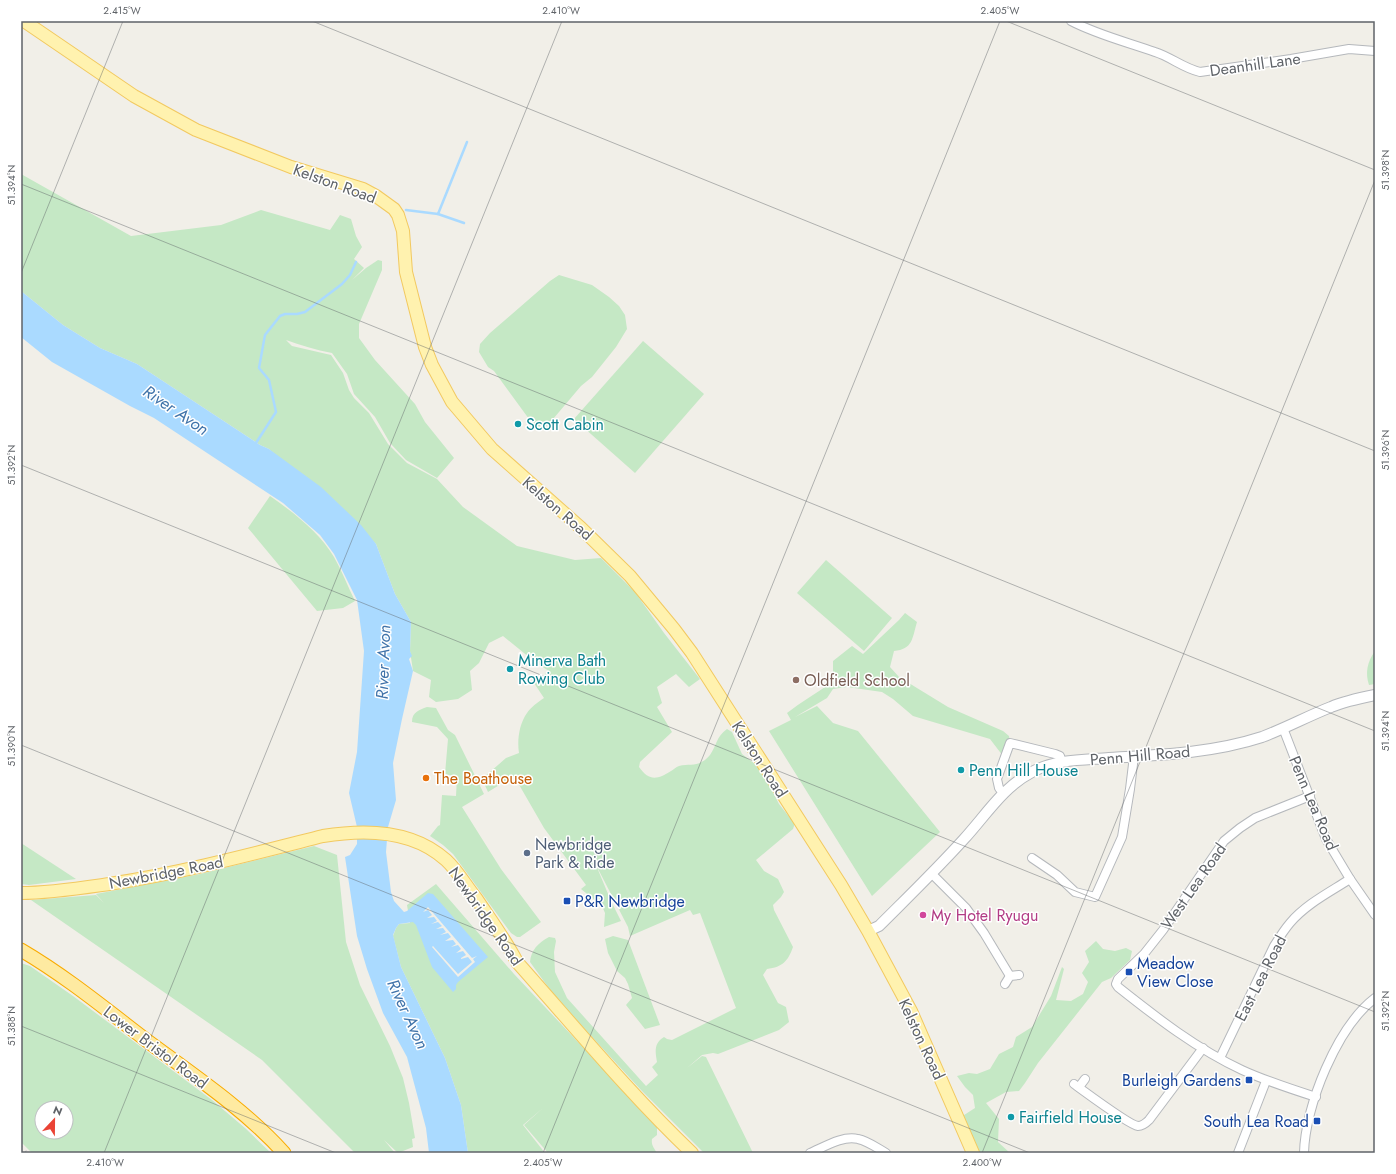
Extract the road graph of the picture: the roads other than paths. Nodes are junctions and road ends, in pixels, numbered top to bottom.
1 (24, 21) edge
2 (1071, 21) edge
3 (1375, 51) edge
4 (1375, 695) edge
5 (1283, 728) junction
6 (1134, 756) junction
7 (1062, 762) junction
8 (1003, 792) junction
9 (1310, 796) junction
10 (1032, 858) dead end
11 (932, 874) junction
12 (1350, 879) junction
13 (25, 893) edge
14 (1375, 915) edge
15 (868, 931) junction
16 (21, 950) edge
17 (1005, 984) dead end
18 (1375, 998) edge
19 (1203, 1048) junction
20 (1220, 1058) junction
21 (1085, 1079) dead end
22 (1266, 1081) junction
23 (1316, 1097) junction
24 (284, 1153) edge
25 (692, 1153) edge
26 (810, 1153) edge
27 (886, 1153) edge
28 (973, 1153) edge
29 (1238, 1153) edge
30 (1304, 1153) edge

1 - 15 main road, Kelston Road
2 - 3 street, Deanhill Lane
4 - 5 street, Penn Hill Road
5 - 6 street, Penn Hill Road
5 - 9 street, Penn Lea Road
6 - 7 street, Penn Hill Road
6 - 10 street
7 - 8 street, Penn Hill Road
7 - 8 street
8 - 11 street, Penn Hill Road
9 - 12 street, Penn Lea Road
9 - 19 street, West Lea Road
11 - 15 street, Penn Hill Road
11 - 17 street
12 - 14 street, Penn Lea Road
12 - 20 street, East Lea Road
13 - 25 main road, Newbridge Road
15 - 28 main road, Kelston Road
16 - 24 highway, Lower Bristol Road
18 - 23 street
19 - 20 street
19 - 21 street
20 - 22 street
22 - 23 street
22 - 29 street
23 - 30 street
26 - 27 street

